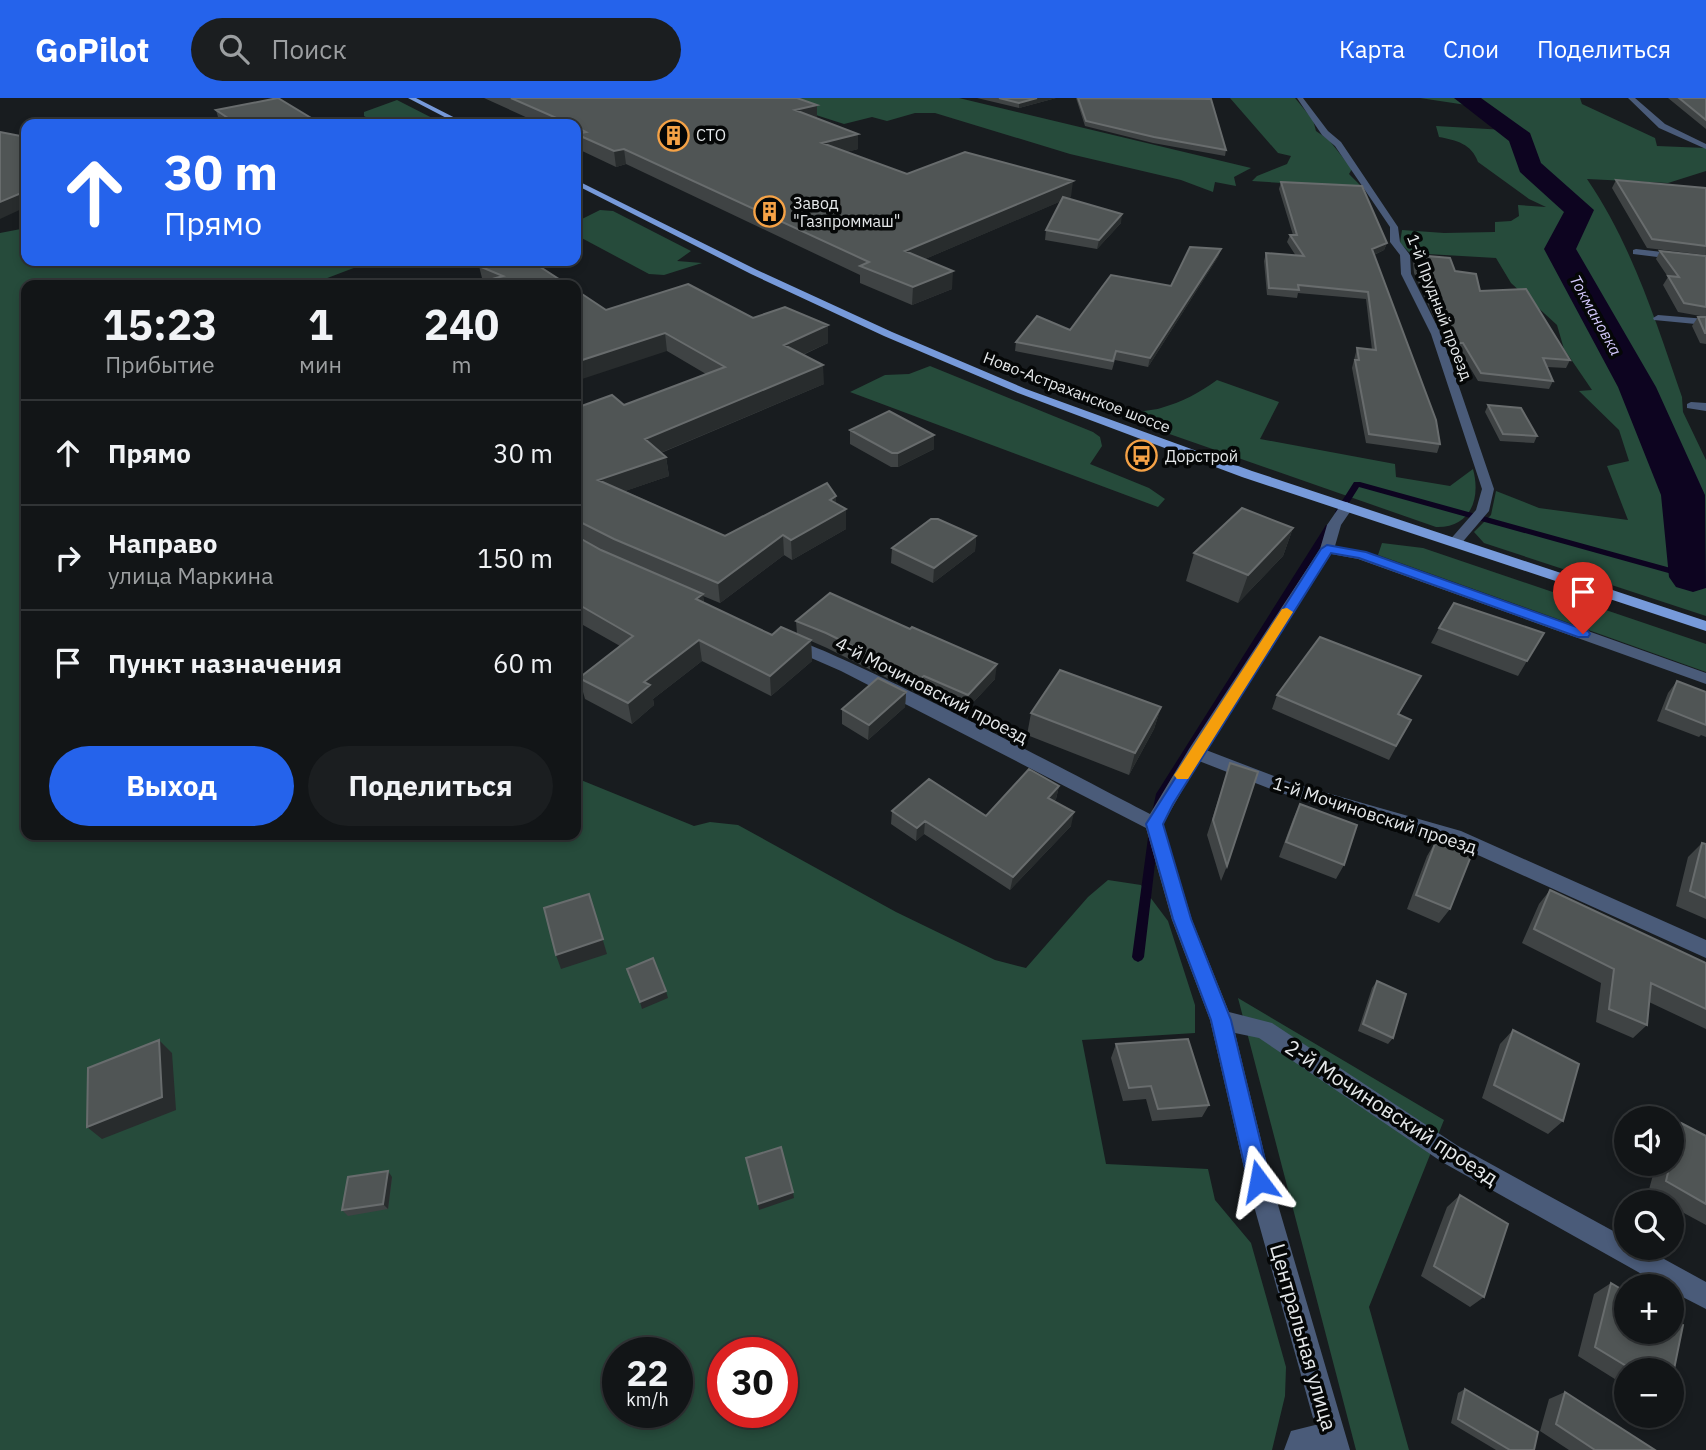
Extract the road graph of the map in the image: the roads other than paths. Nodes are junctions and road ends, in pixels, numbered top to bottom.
1 (411, 98) edge
2 (1300, 98) edge
3 (1631, 98) edge
4 (453, 119) edge
5 (1706, 147) edge
6 (581, 184) edge
7 (1636, 252) dead end
8 (1706, 260) edge
9 (1658, 318) dead end
10 (1706, 322) edge
11 (1691, 406) dead end
12 (1706, 407) edge
13 (1347, 506) junction
14 (1455, 542) junction
15 (1327, 549) junction
16 (1706, 626) edge
17 (773, 635) edge
18 (1706, 678) edge
19 (1195, 753) junction
20 (1154, 824) junction
21 (1706, 949) edge
22 (1221, 1020) junction
23 (1706, 1296) edge
24 (1334, 1443) edge
25 (1298, 1450) edge

1 - 4 main road
2 - 14 street, 1-й Прудный проезд
3 - 5 street
6 - 13 main road, Ново-Астраханское шоссе
7 - 8 street
9 - 10 street
11 - 12 street
13 - 14 main road, Ново-Астраханское шоссе
13 - 15 street
14 - 16 main road, Ново-Астраханское шоссе
15 - 18 street
15 - 19 street
17 - 20 street, 4-й Мочиновский проезд
19 - 20 street
19 - 21 street, 1-й Мочиновский проезд
20 - 22 street, Центральная улица
22 - 23 street, 2-й Мочиновский проезд
22 - 24 street, Центральная улица
24 - 25 street

